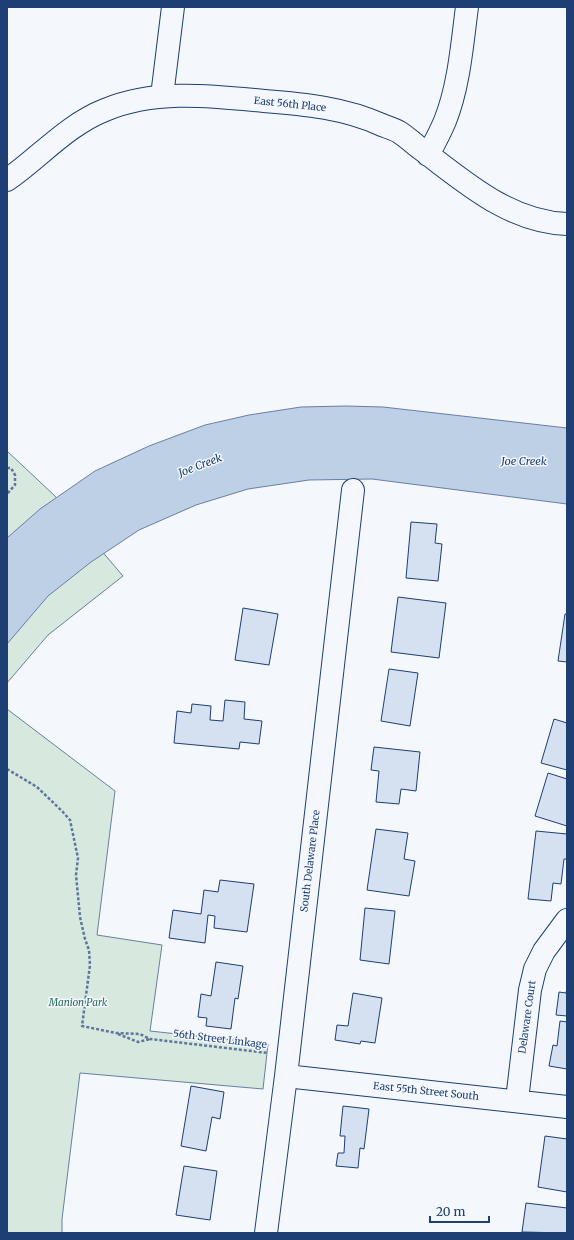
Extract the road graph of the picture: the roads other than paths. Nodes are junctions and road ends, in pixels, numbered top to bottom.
1 (173, 7) edge
2 (467, 7) edge
3 (162, 96) junction
4 (428, 155) junction
5 (7, 180) edge
6 (567, 224) edge
7 (353, 490) dead end
8 (567, 920) edge
9 (287, 1066) junction
10 (517, 1100) junction
11 (567, 1106) edge
12 (266, 1233) edge

1 - 3 street
2 - 4 street
3 - 4 street, East 56th Place
3 - 5 street, East 56th Place
4 - 6 street, East 56th Place
7 - 9 street, South Delaware Place
8 - 10 street, Delaware Court
9 - 10 street, East 55th Street South
9 - 12 street, South Delaware Place
10 - 11 street, East 55th Street South

